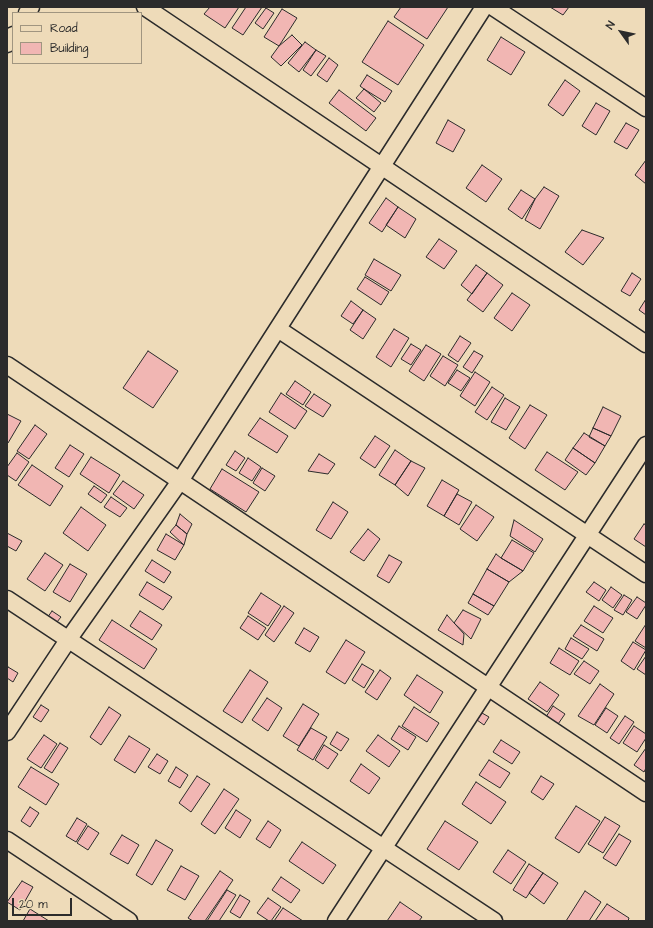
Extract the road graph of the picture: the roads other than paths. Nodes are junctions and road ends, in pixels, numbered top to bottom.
1 (145, 7) edge
2 (484, 7) edge
3 (493, 7) edge
4 (646, 108) edge
5 (382, 166) junction
6 (278, 329) junction
7 (646, 344) edge
8 (7, 365) edge
9 (646, 445) edge
10 (180, 481) junction
11 (588, 535) junction
12 (646, 574) edge
13 (7, 599) edge
14 (68, 640) junction
15 (488, 687) junction
16 (7, 732) edge
17 (646, 793) edge
18 (7, 840) edge
19 (384, 848) junction
20 (129, 921) edge
21 (336, 921) edge
22 (494, 921) edge

1 - 5 street
2 - 5 street
3 - 4 street
5 - 6 street
5 - 7 street
6 - 10 street
6 - 11 street
8 - 10 street
9 - 11 street
10 - 14 street
10 - 15 street
11 - 12 street
11 - 15 street
13 - 14 street
14 - 16 street
14 - 19 street
15 - 17 street
15 - 19 street
18 - 20 street
19 - 21 street
19 - 22 street

